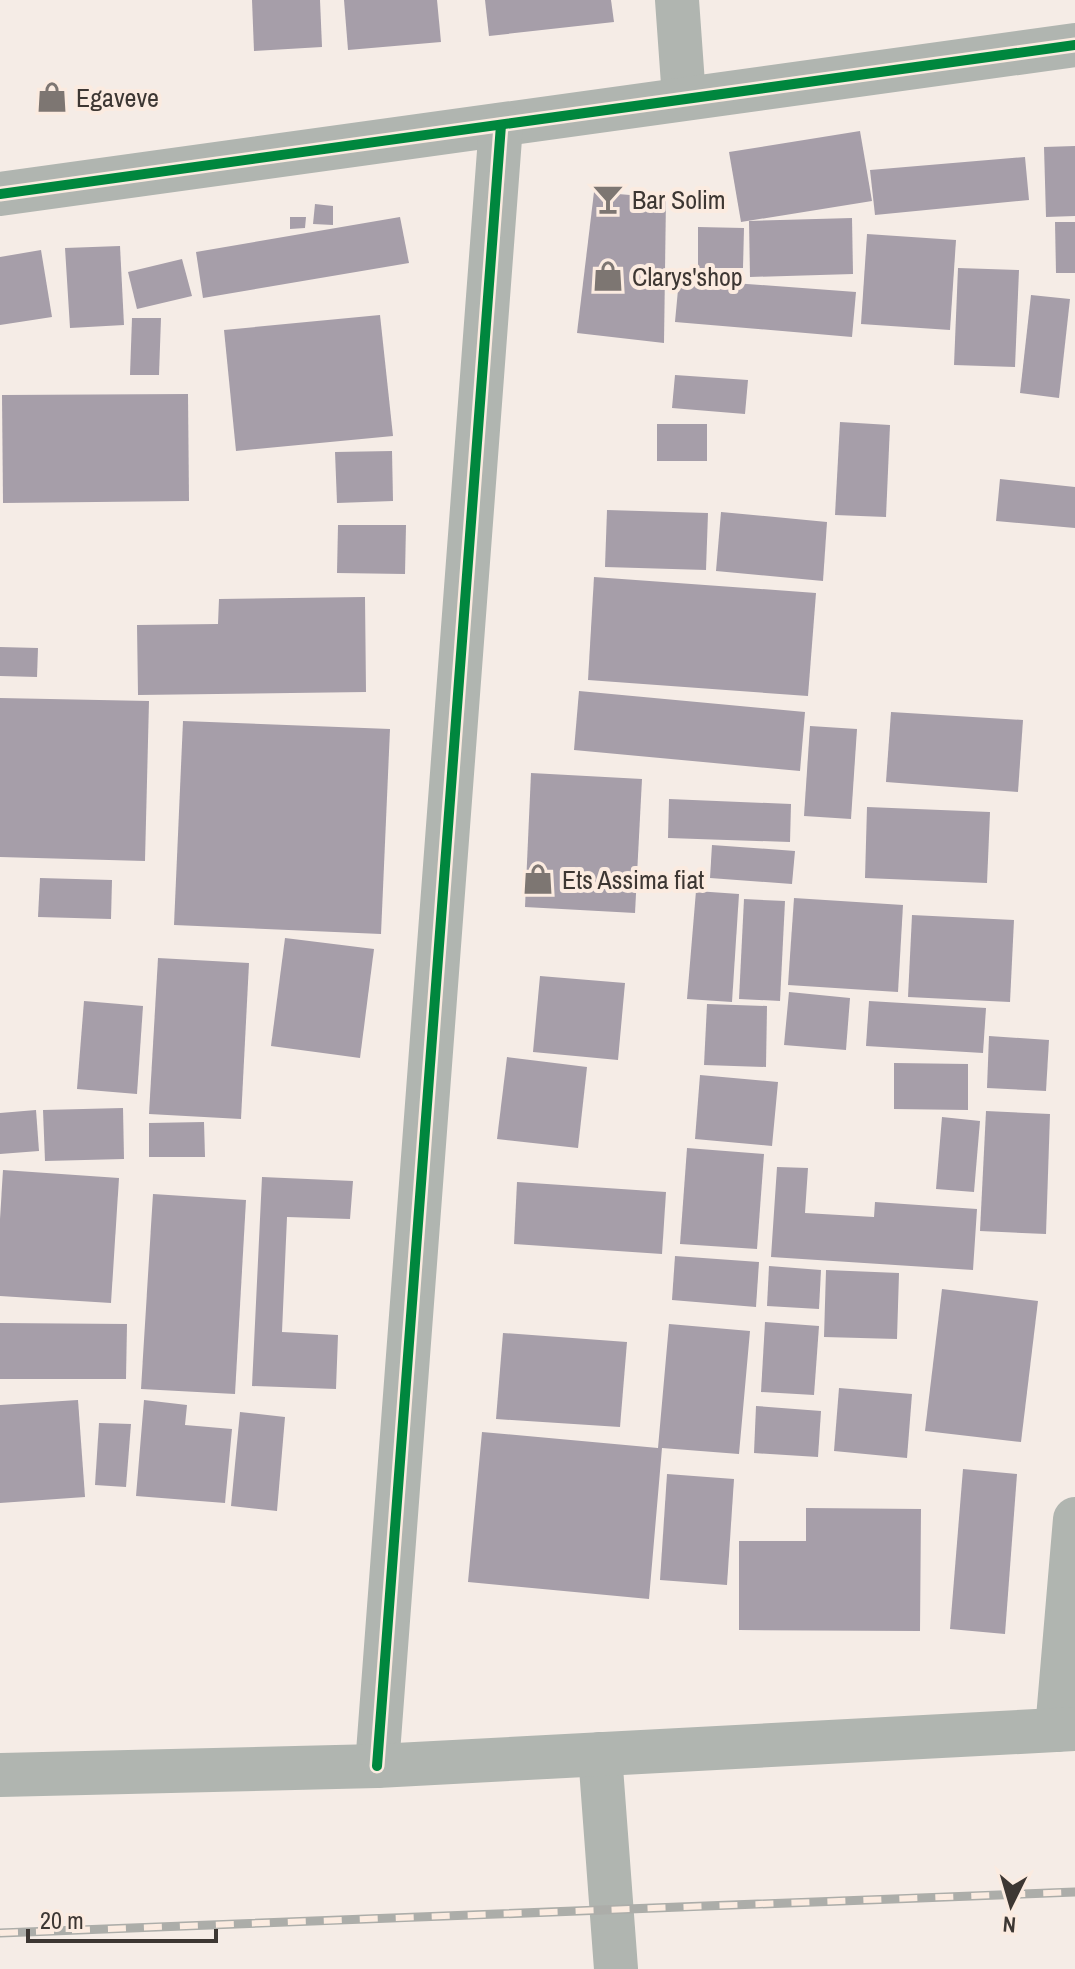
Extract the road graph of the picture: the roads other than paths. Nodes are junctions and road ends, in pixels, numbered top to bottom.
1 (677, 0) edge
2 (1075, 45) edge
3 (684, 98) junction
4 (501, 125) junction
5 (0, 194) edge
6 (1075, 1519) edge
7 (1066, 1729) edge
8 (600, 1754) junction
9 (377, 1766) junction
10 (0, 1775) edge
11 (616, 1969) edge

1 - 3 street
2 - 3 street
3 - 4 street
4 - 5 street
4 - 9 street
6 - 7 street
7 - 8 street
8 - 9 street
8 - 11 street
9 - 10 street

